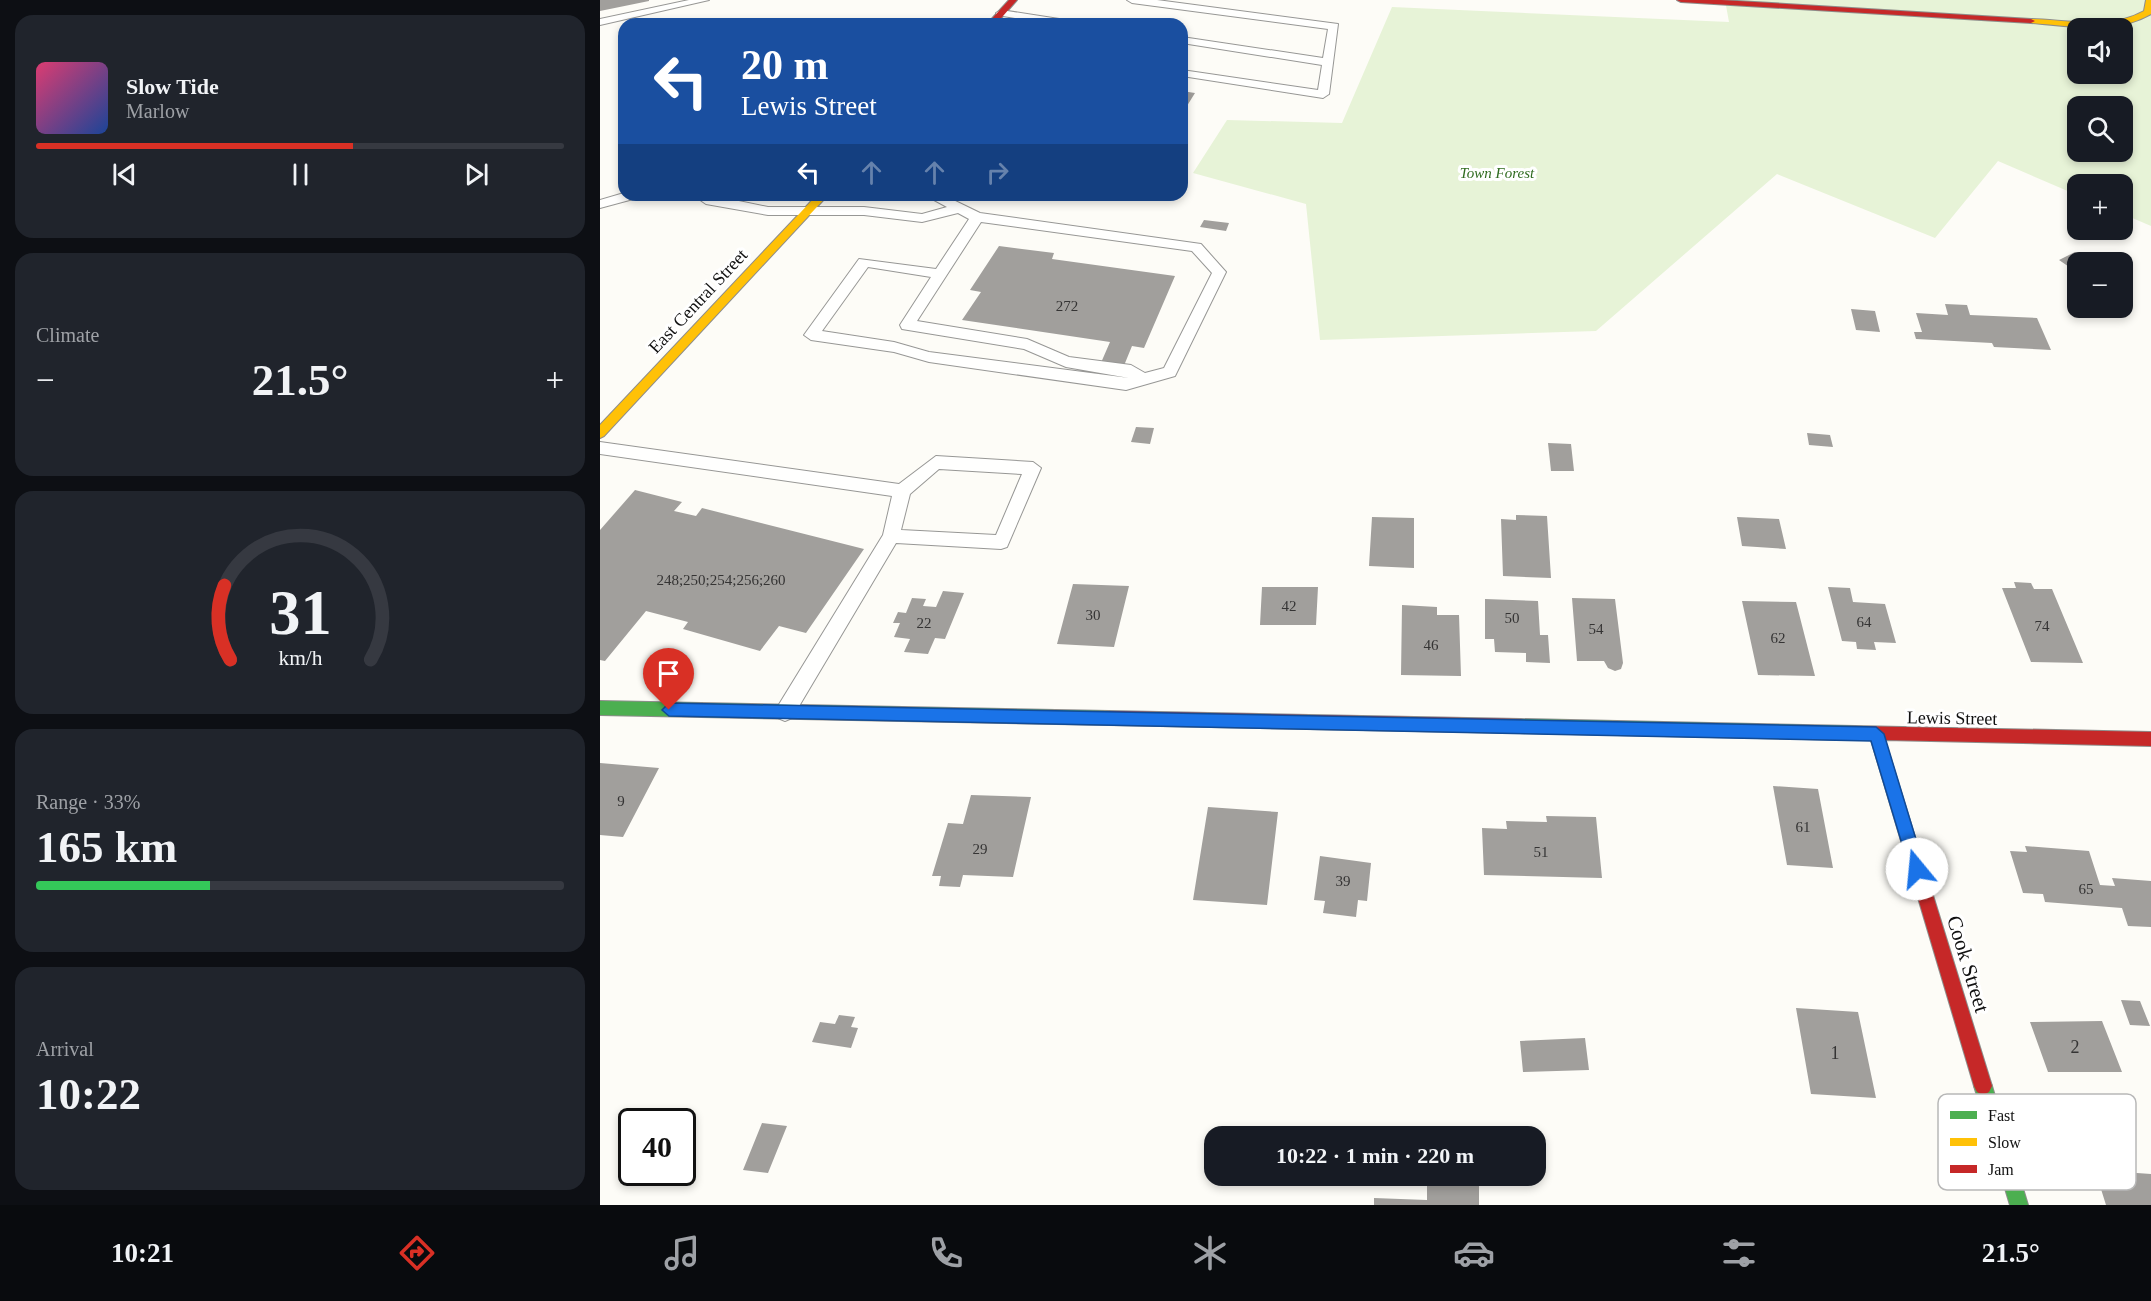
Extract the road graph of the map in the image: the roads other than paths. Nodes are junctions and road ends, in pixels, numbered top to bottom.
1 (704, 0) edge
2 (1013, 0) edge
3 (1132, 0) edge
4 (1681, 0) edge
5 (2150, 0) edge
6 (1001, 14) junction
7 (618, 18) edge
8 (619, 18) edge
9 (997, 18) edge
10 (1029, 18) edge
11 (600, 22) edge
12 (1188, 41) edge
13 (1328, 62) junction
14 (1188, 74) edge
15 (618, 199) edge
16 (711, 201) edge
17 (818, 201) edge
18 (945, 201) edge
19 (600, 204) edge
20 (960, 208) junction
21 (807, 213) junction
22 (977, 217) junction
23 (940, 274) junction
24 (908, 325) junction
25 (894, 347) junction
26 (1140, 378) junction
27 (600, 410) edge
28 (617, 414) junction
29 (600, 433) edge
30 (600, 448) edge
31 (902, 491) junction
32 (891, 536) junction
33 (600, 708) edge
34 (785, 712) junction
35 (1876, 734) junction
36 (2151, 739) edge
37 (1985, 1094) edge
38 (2014, 1190) edge
39 (2019, 1205) edge

1 - 8 lane
2 - 6 street
3 - 13 lane
4 - 5 street
6 - 9 street
6 - 10 lane
7 - 11 lane
12 - 13 lane
13 - 14 lane
15 - 19 lane
16 - 21 lane
17 - 21 street, East Central Street
18 - 20 lane
20 - 21 lane
20 - 22 lane
21 - 28 street, East Central Street
22 - 23 lane
22 - 26 lane
23 - 24 lane
23 - 25 lane
24 - 25 lane
24 - 26 lane
25 - 26 lane
27 - 28 lane
28 - 29 street, East Central Street
30 - 31 lane
31 - 32 lane
31 - 32 lane
32 - 34 lane
33 - 34 street, Lewis Street
34 - 35 street, Lewis Street
35 - 36 street, Lewis Street
35 - 37 street, Cook Street
38 - 39 street, Cook Street

